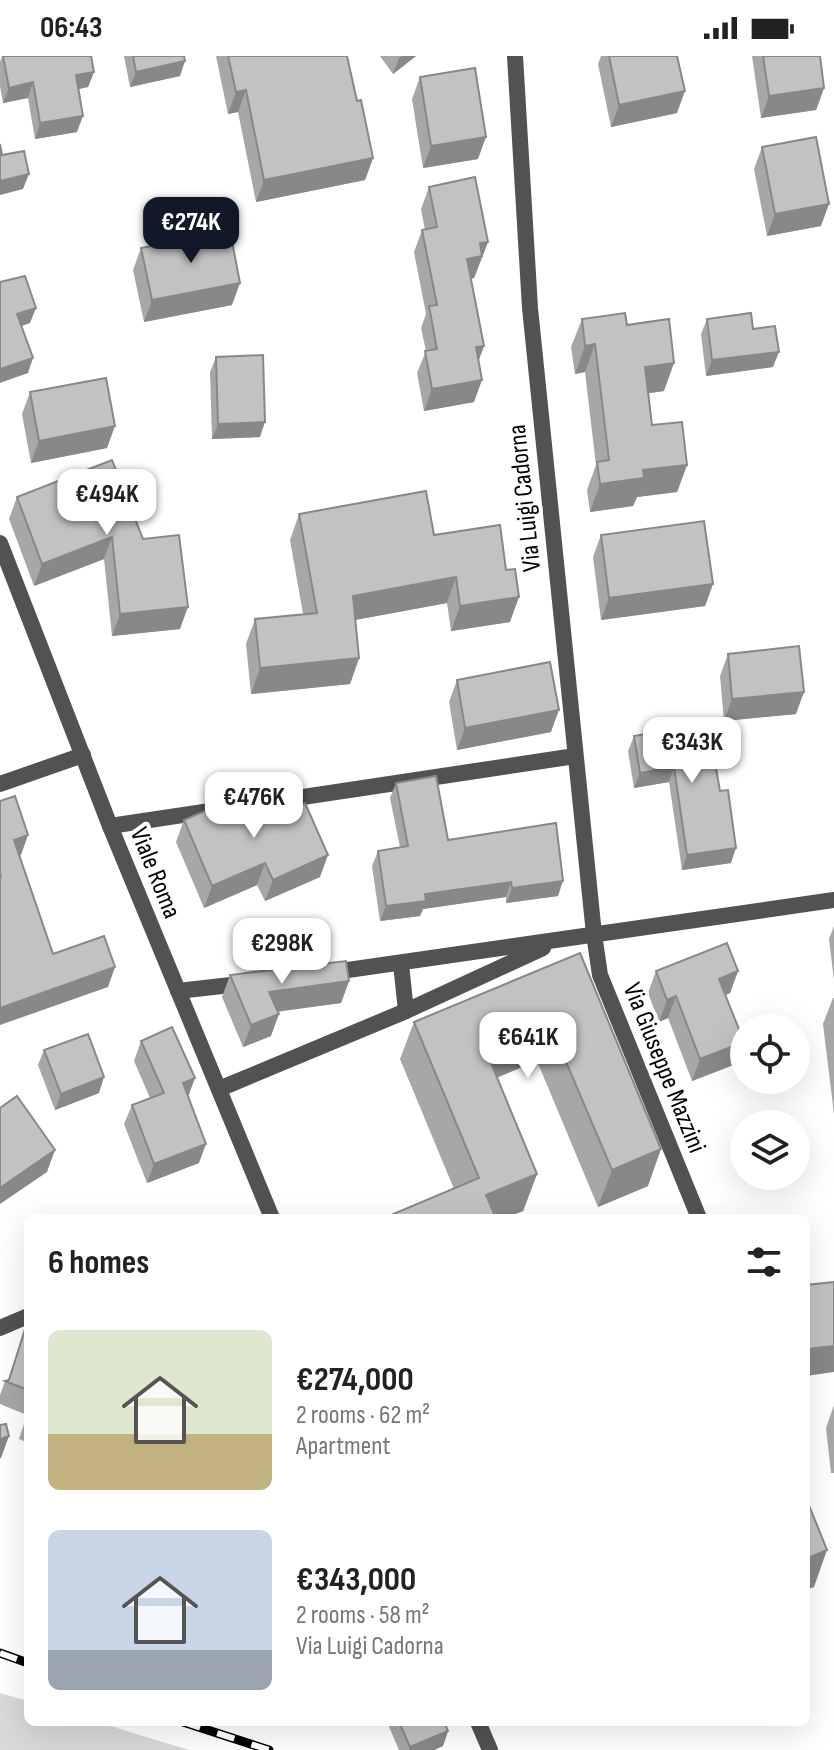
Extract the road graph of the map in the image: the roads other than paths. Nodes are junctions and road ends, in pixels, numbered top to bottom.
1 (515, 56) edge
2 (0, 543) edge
3 (83, 755) junction
4 (575, 756) junction
5 (0, 784) edge
6 (110, 826) junction
7 (834, 900) edge
8 (594, 934) junction
9 (564, 939) junction
10 (401, 964) junction
11 (312, 975) edge
12 (267, 980) edge
13 (178, 991) junction
14 (406, 1011) junction
15 (219, 1089) junction
16 (266, 1214) edge
17 (697, 1214) edge
18 (24, 1318) edge
19 (0, 1328) edge
20 (480, 1726) edge
21 (490, 1750) edge

1 - 4 street, Via Luigi Cadorna
2 - 3 street, Viale Roma
3 - 5 street
3 - 6 street, Viale Roma
4 - 6 street
4 - 8 street, Via Luigi Cadorna
6 - 13 street, Viale Roma
7 - 8 street
8 - 9 street
8 - 17 street, Via Giuseppe Mazzini
9 - 10 street
9 - 14 street
10 - 11 street
10 - 14 street
12 - 13 street
13 - 15 street, Viale Roma
14 - 15 street
15 - 16 street, Viale Roma
18 - 19 street
20 - 21 street

